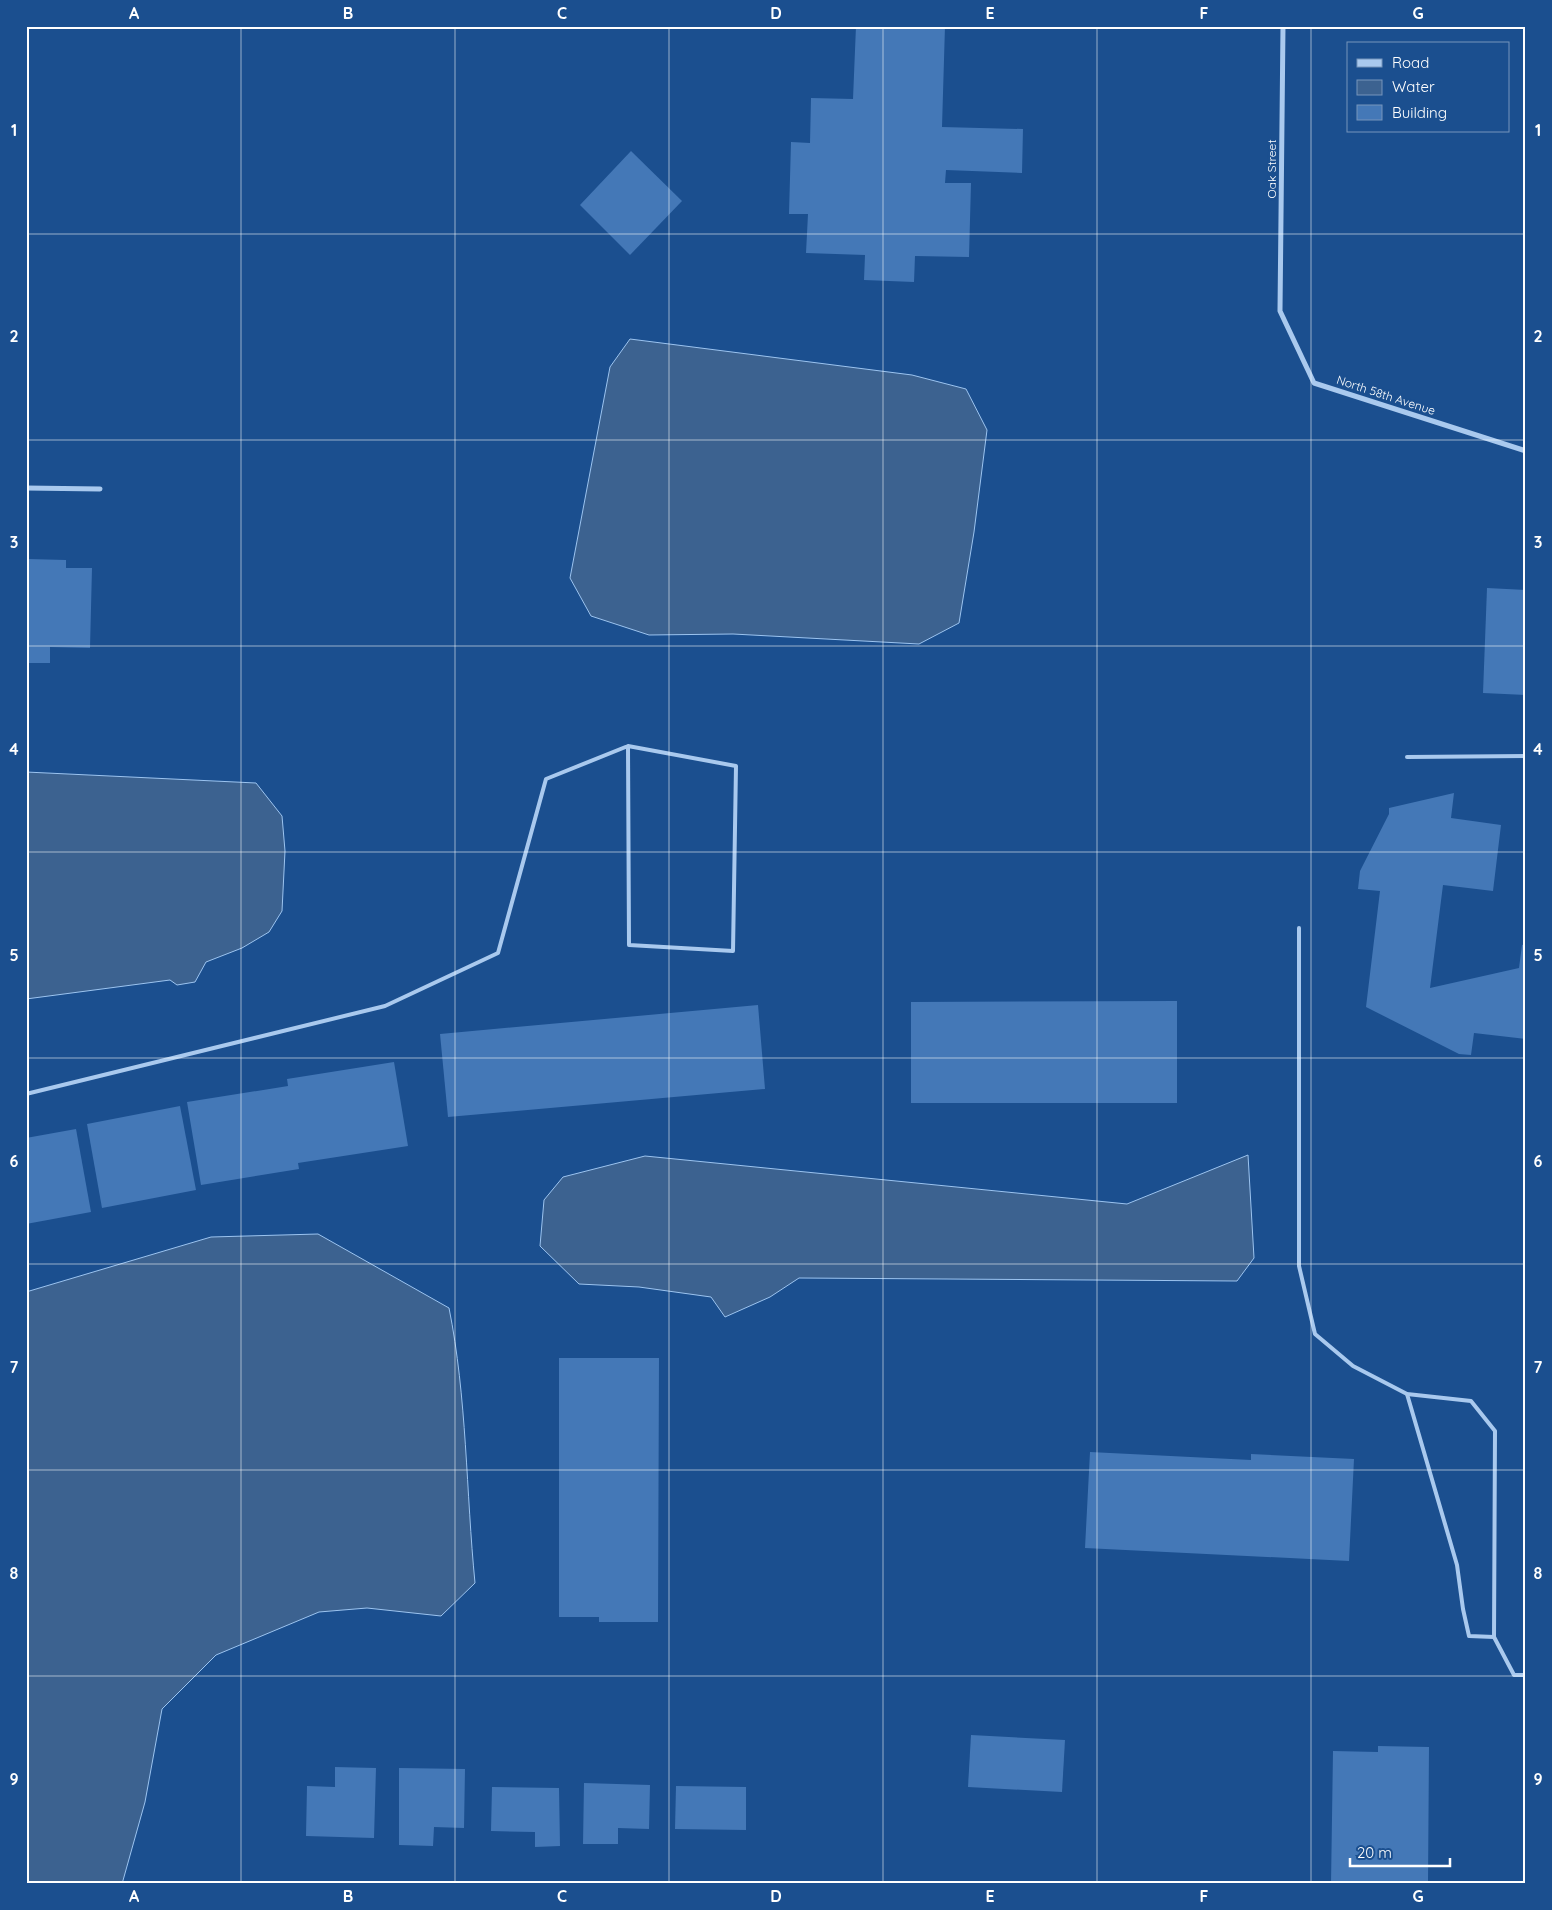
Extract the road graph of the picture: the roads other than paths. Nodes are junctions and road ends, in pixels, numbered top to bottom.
1 (1283, 26) edge
2 (1280, 311) joint
3 (1526, 451) edge
4 (26, 488) edge
5 (100, 490) dead end
6 (628, 746) junction
7 (1526, 756) edge
8 (1407, 757) dead end
9 (1299, 928) dead end
10 (26, 1094) edge
11 (1407, 1394) junction
12 (1494, 1637) junction
13 (1526, 1675) edge

1 - 2 street, Oak Street
2 - 3 street, North 58th Avenue
4 - 5 street
6 - 6 lane
6 - 10 lane
7 - 8 lane
9 - 11 lane
11 - 12 lane
11 - 12 lane
12 - 13 lane

